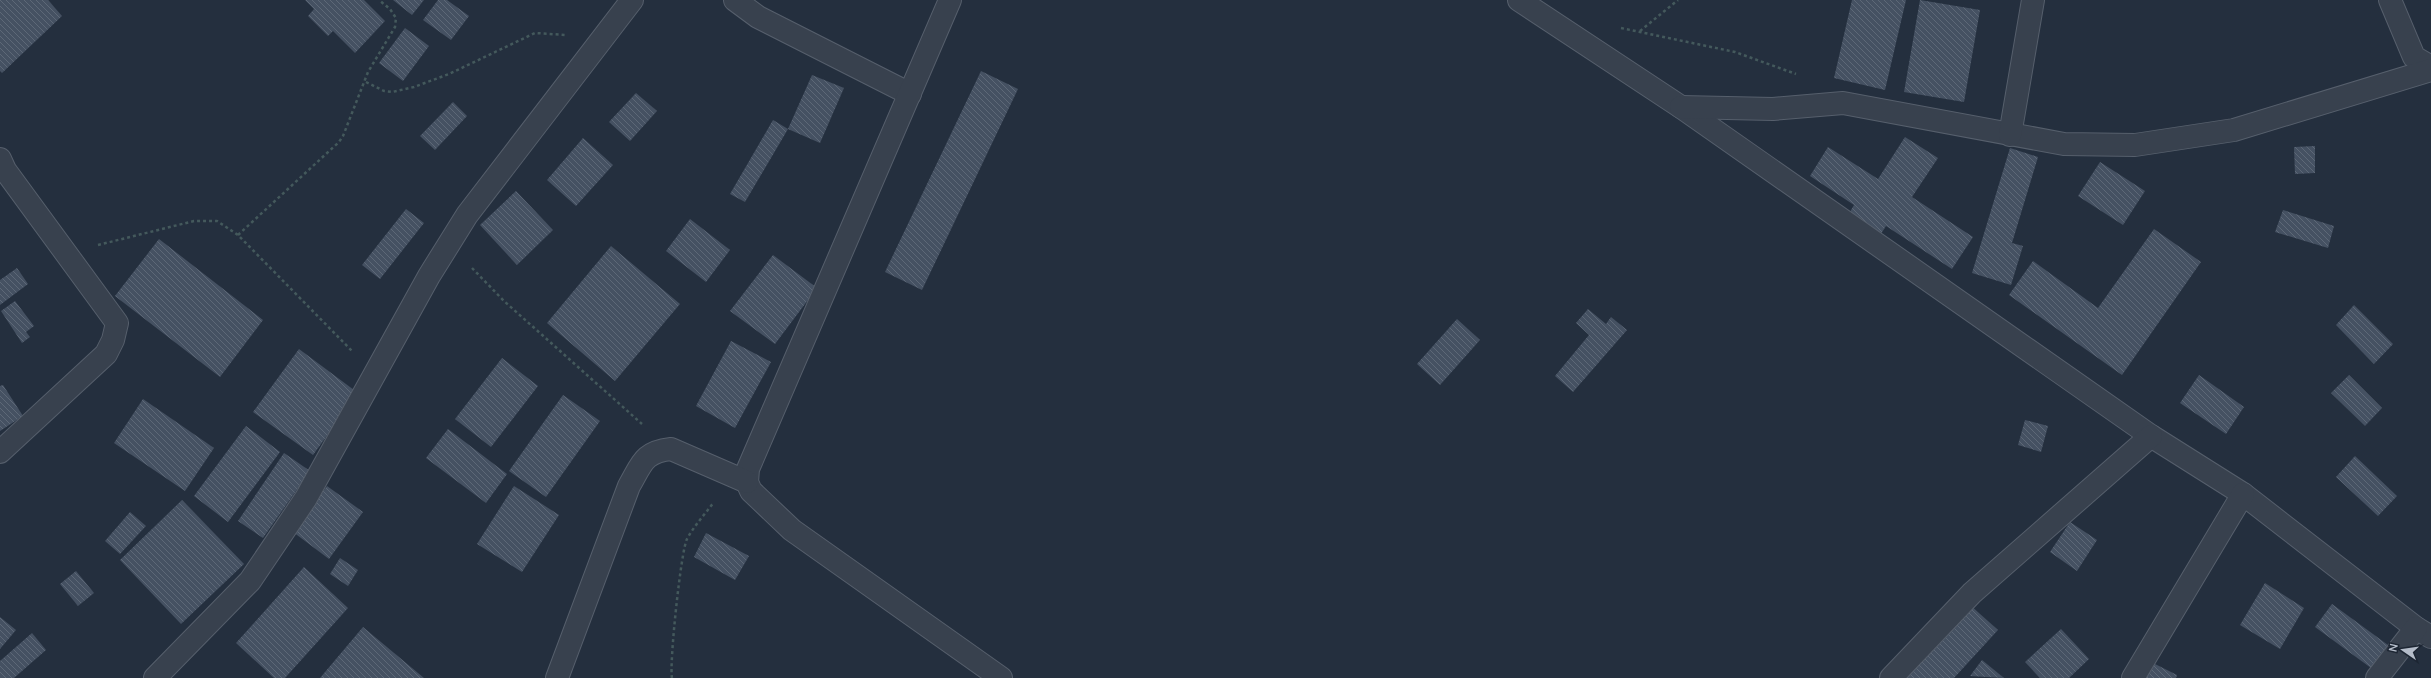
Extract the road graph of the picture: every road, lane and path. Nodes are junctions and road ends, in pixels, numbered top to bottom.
1 (380, 0) edge
2 (632, 0) edge
3 (735, 0) edge
4 (950, 0) edge
5 (1519, 0) edge
6 (1678, 0) edge
7 (2033, 0) edge
8 (2390, 0) edge
9 (1618, 28) dead end
10 (1640, 31) junction
11 (600, 42) junction
12 (2431, 67) edge
13 (2431, 70) edge
14 (1797, 74) dead end
15 (366, 82) junction
16 (910, 94) junction
17 (1681, 107) junction
18 (2010, 134) junction
19 (0, 159) edge
20 (238, 235) junction
21 (449, 245) junction
22 (65, 253) junction
23 (374, 374) junction
24 (2151, 436) junction
25 (671, 450) junction
26 (0, 452) edge
27 (740, 480) junction
28 (2243, 494) junction
29 (2424, 633) edge
30 (155, 678) edge
31 (557, 678) edge
32 (672, 678) edge
33 (1001, 678) edge
34 (1891, 678) edge
35 (2133, 678) edge
36 (2377, 678) edge

1 - 15 path
2 - 11 street
3 - 16 street
4 - 16 street
5 - 17 street
6 - 10 path
7 - 18 street
8 - 12 street
9 - 10 path
10 - 14 path
11 - 15 path
11 - 21 street
13 - 18 street
15 - 20 path
16 - 27 street
17 - 18 street
17 - 24 street
19 - 22 street
20 - 22 path
20 - 23 path
21 - 23 street
21 - 25 path
22 - 26 street
23 - 30 street
24 - 28 street
24 - 34 street
25 - 27 street
25 - 31 street
27 - 32 path
27 - 33 street
28 - 29 street
28 - 35 street
29 - 36 street

